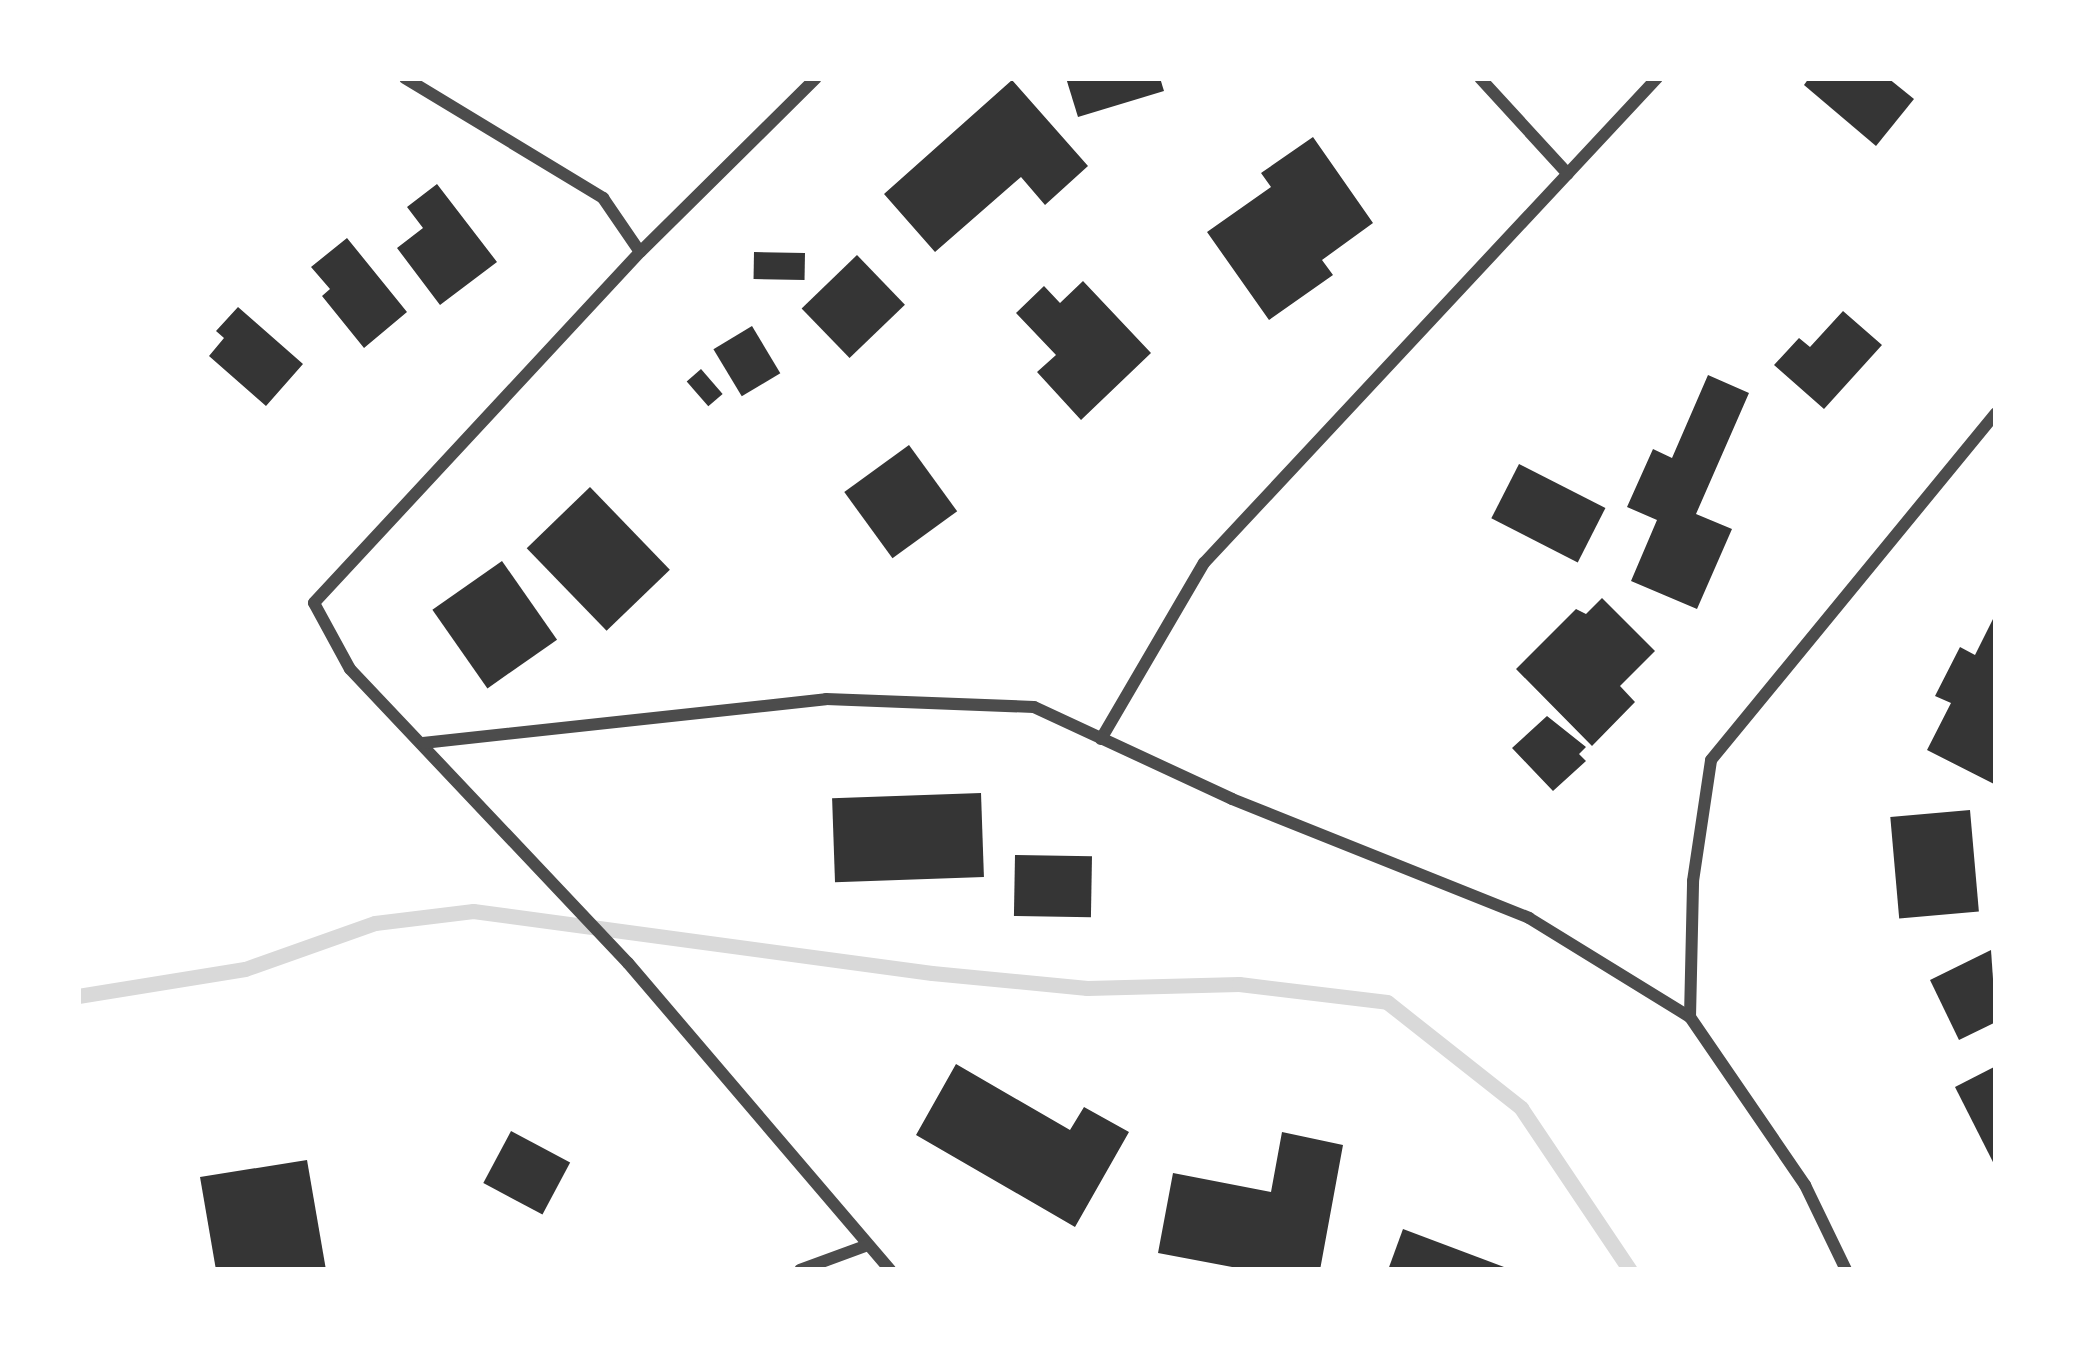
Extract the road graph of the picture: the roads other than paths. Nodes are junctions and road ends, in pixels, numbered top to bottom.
1 (405, 78) edge
2 (816, 78) edge
3 (1480, 78) edge
4 (1657, 78) edge
5 (1568, 174) junction
6 (640, 252) junction
7 (1996, 413) edge
8 (1101, 739) junction
9 (423, 743) junction
10 (1690, 1017) junction
11 (868, 1245) junction
12 (800, 1270) edge
13 (890, 1270) edge
14 (1846, 1270) edge

1 - 6 street
2 - 6 street
3 - 5 street
4 - 5 street
5 - 8 street
6 - 9 street
7 - 10 street
8 - 9 street
8 - 10 street
9 - 11 street
10 - 14 street
11 - 12 street
11 - 13 street

